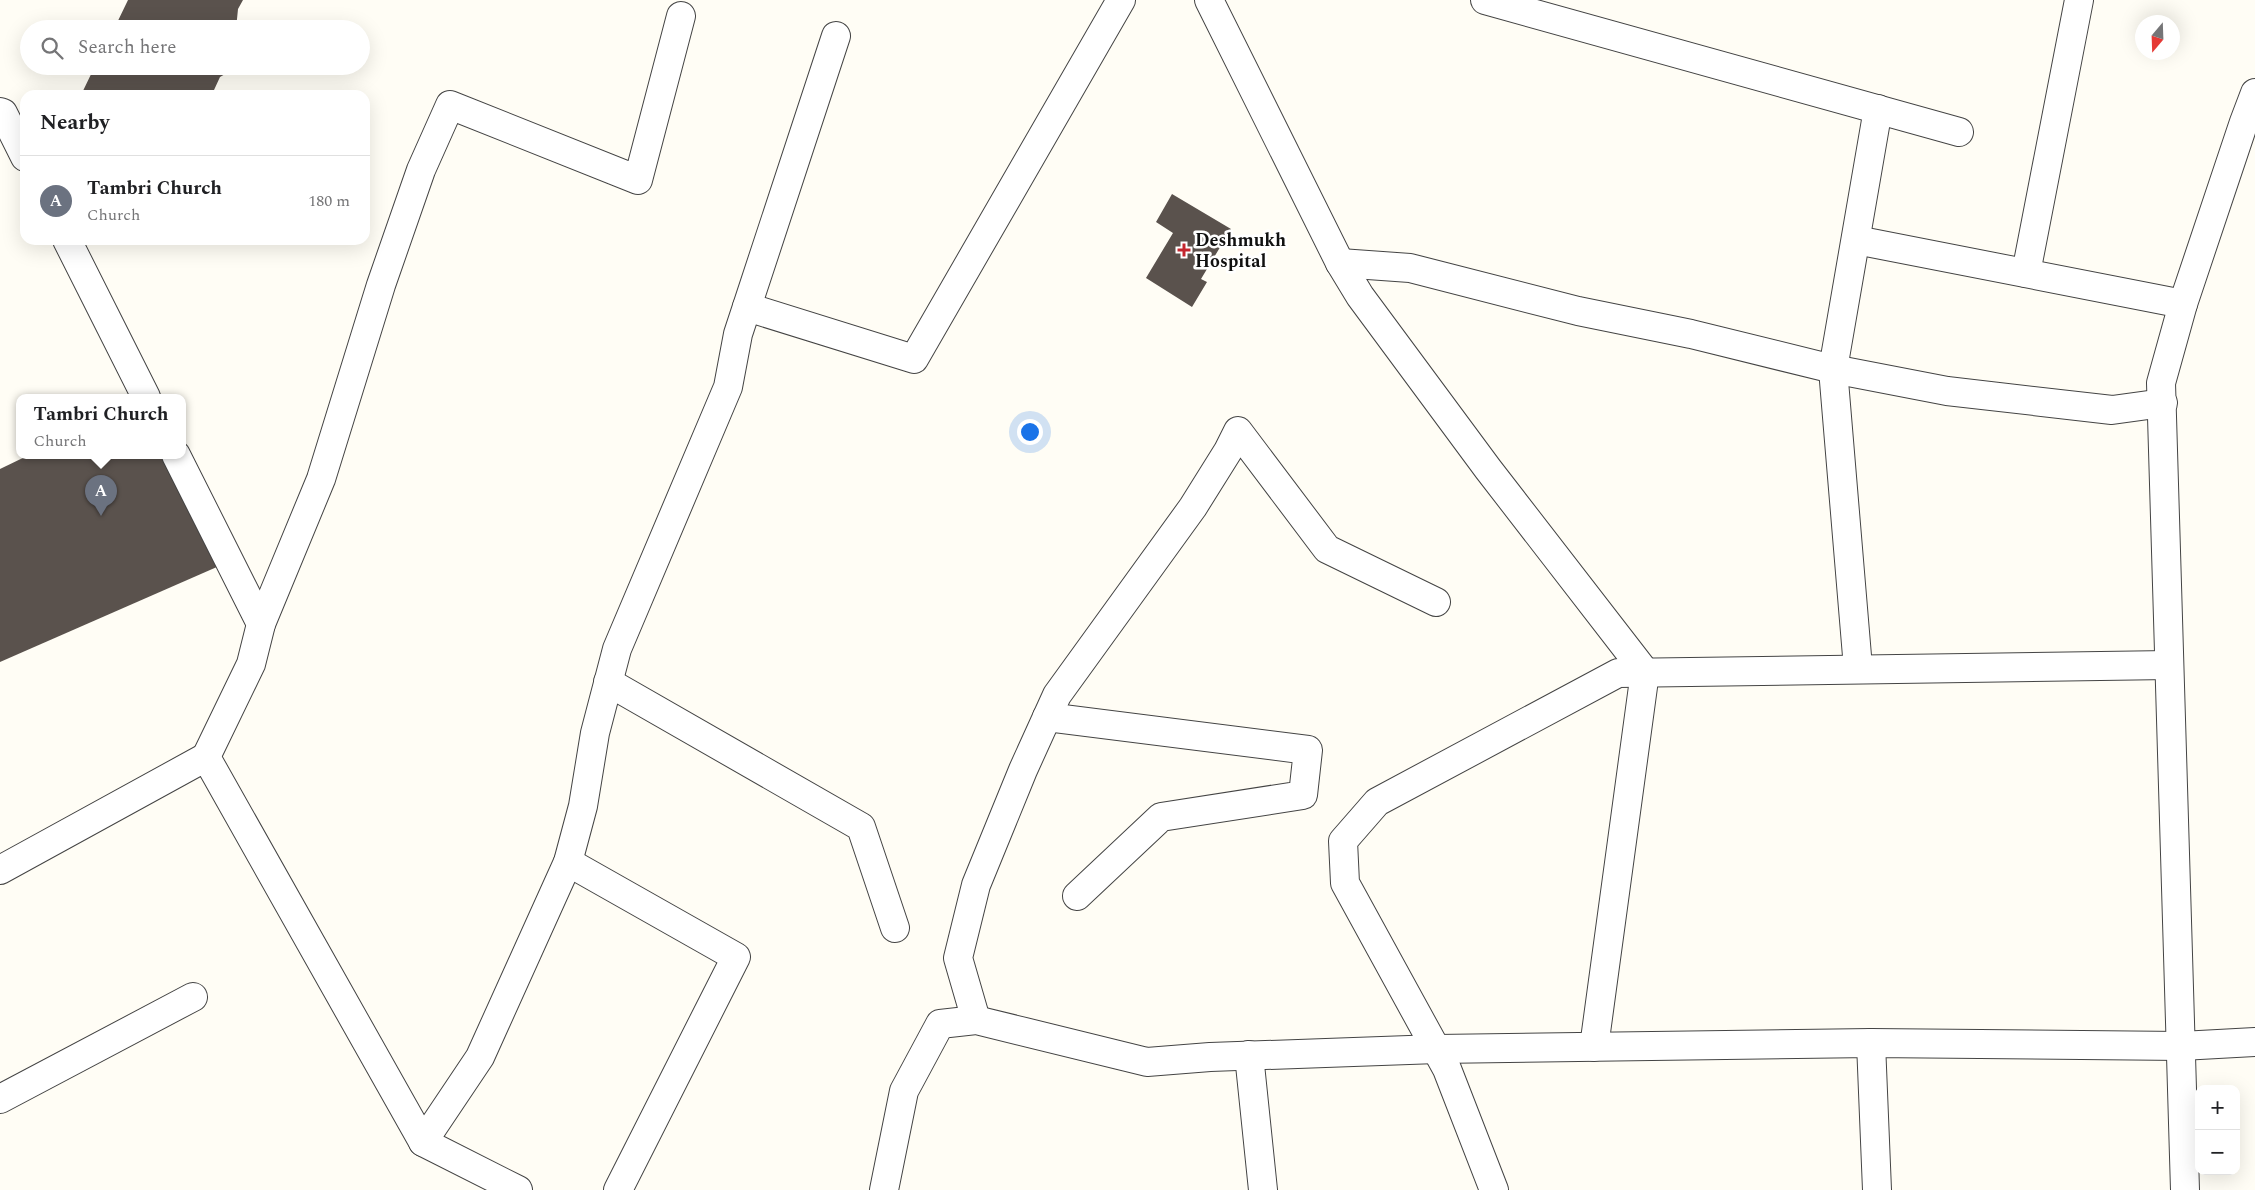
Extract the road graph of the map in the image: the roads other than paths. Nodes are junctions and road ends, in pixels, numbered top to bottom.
1 (1121, 0) edge
2 (1209, 0) edge
3 (1485, 0) edge
4 (2079, 0) edge
5 (681, 16) dead end
6 (836, 36) dead end
7 (2255, 93) edge
8 (1878, 109) junction
9 (1, 113) edge
10 (1959, 132) dead end
11 (20, 149) edge
12 (1856, 240) junction
13 (70, 245) edge
14 (1340, 263) junction
15 (2026, 273) junction
16 (2183, 304) junction
17 (746, 307) junction
18 (1833, 370) junction
19 (144, 394) edge
20 (2163, 403) junction
21 (178, 459) edge
22 (1436, 602) dead end
23 (261, 624) junction
24 (2169, 665) junction
25 (1858, 668) junction
26 (1645, 672) junction
27 (608, 682) junction
28 (1047, 717) junction
29 (206, 757) junction
30 (568, 862) junction
31 (0, 870) edge
32 (1077, 896) dead end
33 (895, 928) dead end
34 (193, 997) dead end
35 (976, 1020) junction
36 (2255, 1042) edge
37 (1871, 1043) junction
38 (2181, 1046) junction
39 (1594, 1047) junction
40 (1437, 1049) junction
41 (1249, 1055) junction
42 (0, 1099) edge
43 (423, 1142) junction
44 (518, 1190) edge
45 (618, 1190) edge
46 (884, 1190) edge
47 (1263, 1190) edge
48 (1494, 1190) edge
49 (1877, 1190) edge
50 (2186, 1190) edge

1 - 17 street
2 - 14 street
3 - 8 street
4 - 15 street
5 - 23 street
6 - 17 street
7 - 16 street
8 - 10 street
8 - 12 street
9 - 11 street
12 - 15 street
12 - 18 street
13 - 19 street
14 - 18 street
14 - 26 street
15 - 16 street
16 - 20 street
17 - 27 street
18 - 20 street
18 - 25 street
20 - 24 street
21 - 23 street
22 - 28 street
23 - 29 street
24 - 25 street
24 - 38 street
25 - 26 street
26 - 39 street
26 - 40 street
27 - 30 street
27 - 33 street
28 - 32 street
28 - 35 street
29 - 31 street
29 - 43 street
30 - 43 street
30 - 45 street
34 - 42 street
35 - 41 street
35 - 46 street
36 - 38 street
37 - 38 street
37 - 39 street
37 - 49 street
38 - 50 street
39 - 40 street
40 - 41 street
40 - 48 street
41 - 47 street
43 - 44 street

